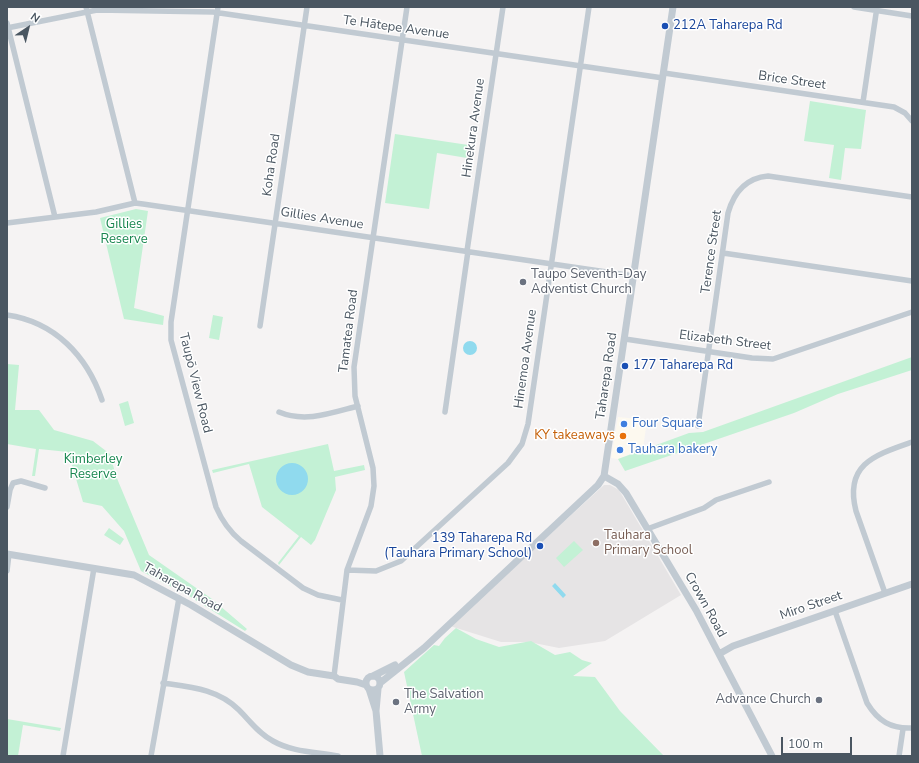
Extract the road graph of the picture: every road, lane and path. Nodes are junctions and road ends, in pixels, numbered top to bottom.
1 (307, 7) edge
2 (407, 7) edge
3 (503, 7) edge
4 (589, 7) edge
5 (673, 7) edge
6 (854, 7) edge
7 (87, 9) edge
8 (877, 9) edge
9 (217, 10) edge
10 (912, 16) edge
11 (304, 26) junction
12 (7, 27) edge
13 (402, 40) junction
14 (496, 54) junction
15 (580, 66) junction
16 (664, 76) junction
17 (863, 102) junction
18 (912, 121) edge
19 (912, 198) edge
20 (135, 203) junction
21 (188, 210) junction
22 (55, 217) junction
23 (7, 223) edge
24 (275, 223) junction
25 (373, 238) junction
26 (467, 251) junction
27 (723, 253) junction
28 (551, 264) junction
29 (634, 276) junction
30 (912, 281) edge
31 (912, 312) edge
32 (7, 314) edge
33 (260, 326) dead end
34 (625, 339) junction
35 (709, 351) junction
36 (102, 400) dead end
37 (358, 406) junction
38 (279, 412) dead end
39 (445, 412) dead end
40 (698, 426) dead end
41 (912, 442) edge
42 (604, 476) junction
43 (769, 482) dead end
44 (45, 488) dead end
45 (7, 507) edge
46 (647, 529) junction
47 (8, 554) edge
48 (94, 568) junction
49 (347, 570) junction
50 (7, 571) edge
51 (912, 584) edge
52 (885, 593) junction
53 (179, 598) junction
54 (342, 600) junction
55 (835, 611) junction
56 (719, 654) junction
57 (403, 663) junction
58 (334, 676) junction
59 (371, 677) junction
60 (163, 683) junction
61 (379, 686) junction
62 (368, 687) junction
63 (376, 711) junction
64 (912, 728) edge
65 (903, 729) junction
66 (63, 756) edge
67 (151, 756) edge
68 (338, 756) edge
69 (380, 756) edge
70 (772, 756) edge
71 (899, 756) edge

1 - 11 street, Koha Road
2 - 13 street, Tamatea Road
3 - 14 street, Hinekura Avenue
4 - 15 street, Hinemoa Avenue
5 - 16 street, Taharepa Road
6 - 8 street
7 - 9 street, Te Hātepe Avenue
7 - 12 street, Te Hātepe Avenue
7 - 20 street
8 - 10 street
8 - 17 street
9 - 11 street, Te Hātepe Avenue
9 - 21 street, Taupō View Road
11 - 13 street, Te Hātepe Avenue
11 - 24 street, Koha Road
12 - 22 street
13 - 14 street, Te Hātepe Avenue
13 - 25 street, Tamatea Road
14 - 15 street, Te Hātepe Avenue
14 - 26 street, Hinekura Avenue
15 - 16 street, Te Hātepe Avenue
15 - 28 street, Hinemoa Avenue
16 - 17 street, Brice Street
16 - 29 street, Taharepa Road
17 - 18 street, Brice Street
19 - 27 street, Terence Street
20 - 21 street, Gillies Avenue
20 - 22 street, Gillies Avenue
21 - 24 street, Gillies Avenue
21 - 54 street, Taupō View Road
22 - 23 street, Gillies Avenue
24 - 25 street, Gillies Avenue
24 - 33 street, Koha Road
25 - 26 street, Gillies Avenue
25 - 37 street, Tamatea Road
26 - 28 street, Gillies Avenue
26 - 39 street, Hinekura Avenue
27 - 30 street
27 - 35 street, Terence Street
28 - 29 street, Gillies Avenue
28 - 49 street, Hinemoa Avenue
29 - 34 street, Taharepa Road
31 - 35 street, Elizabeth Street
32 - 36 street
34 - 35 street, Elizabeth Street
34 - 42 street, Taharepa Road
35 - 40 street, Terence Street
37 - 38 street
37 - 49 street, Tamatea Road
41 - 52 street
42 - 46 street, Crown Road
42 - 57 street, Taharepa Road
43 - 46 street
44 - 45 street
46 - 56 street, Crown Road
47 - 48 street, Taharepa Road
47 - 50 street
48 - 53 street, Taharepa Road
48 - 66 street
49 - 54 street, Tamatea Road
51 - 52 street, Miro Street
52 - 55 street, Miro Street
53 - 58 street, Taharepa Road
53 - 60 street
54 - 58 street, Tamatea Road
55 - 56 street, Miro Street
55 - 65 street
56 - 70 street, Crown Road
57 - 59 street, Taharepa Road
57 - 61 street, Taharepa Road
58 - 59 street, Taharepa Road
58 - 62 street, Taharepa Road
59 - 61 street
59 - 62 street
60 - 67 street
60 - 68 street
61 - 62 street, Taharepa Road
61 - 63 street
62 - 63 street
63 - 69 street
64 - 65 street
65 - 71 street

